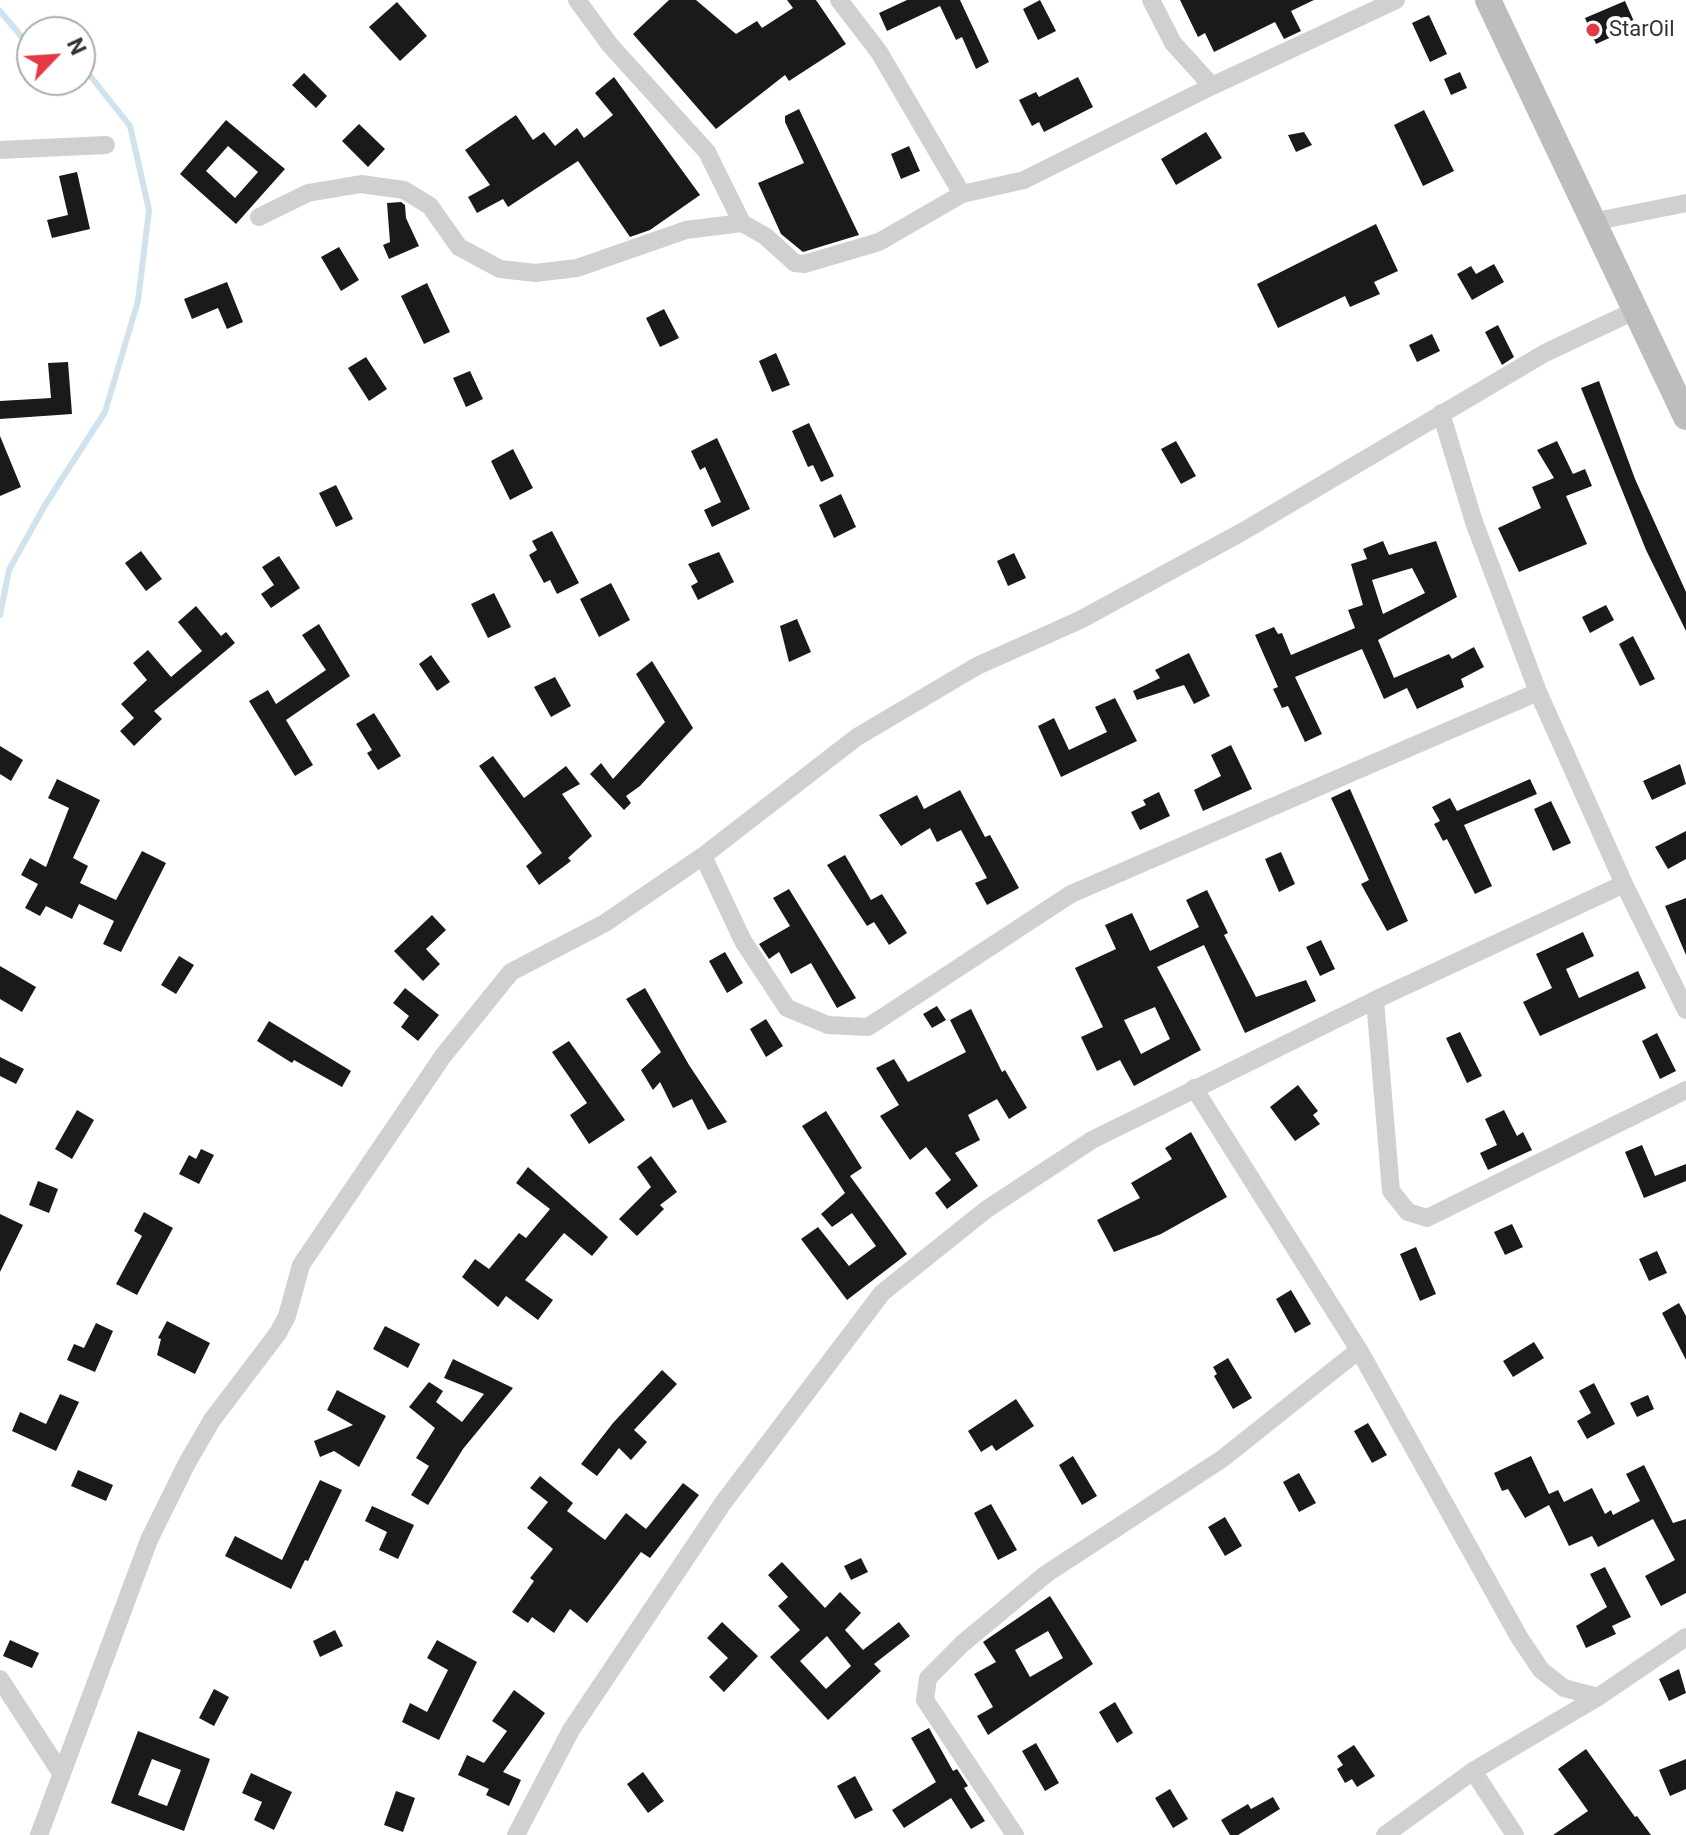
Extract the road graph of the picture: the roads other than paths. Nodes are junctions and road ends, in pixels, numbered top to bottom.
1 (577, 0) edge
2 (839, 0) edge
3 (1151, 0) edge
4 (1396, 0) edge
5 (1488, 0) edge
6 (1212, 86) junction
7 (106, 145) dead end
8 (0, 150) edge
9 (962, 194) junction
10 (1686, 203) edge
11 (259, 217) dead end
12 (1592, 222) junction
13 (742, 223) junction
14 (1634, 311) junction
15 (1441, 413) junction
16 (1686, 417) edge
17 (1538, 692) junction
18 (703, 856) junction
19 (1624, 884) junction
20 (1375, 1000) junction
21 (1686, 1010) edge
22 (1194, 1088) junction
23 (1686, 1090) edge
24 (1359, 1350) junction
25 (1686, 1637) edge
26 (0, 1679) edge
27 (1598, 1697) junction
28 (1473, 1771) junction
29 (61, 1773) junction
30 (39, 1835) edge
31 (516, 1835) edge
32 (1015, 1835) edge
33 (1385, 1835) edge
34 (1515, 1835) edge

1 - 13 street
2 - 9 street
3 - 6 street
4 - 6 street
5 - 12 main road
6 - 9 street
7 - 8 street
9 - 13 street
10 - 12 street
11 - 13 street
12 - 14 main road
14 - 15 street
14 - 16 main road
15 - 17 street
15 - 18 street
17 - 18 street
17 - 19 street
18 - 29 street
19 - 20 street
19 - 21 street
20 - 22 street
20 - 23 street
22 - 24 street
22 - 31 street
24 - 27 street
24 - 32 street
25 - 27 street
26 - 29 street
27 - 28 street
28 - 33 street
28 - 34 street
29 - 30 street

